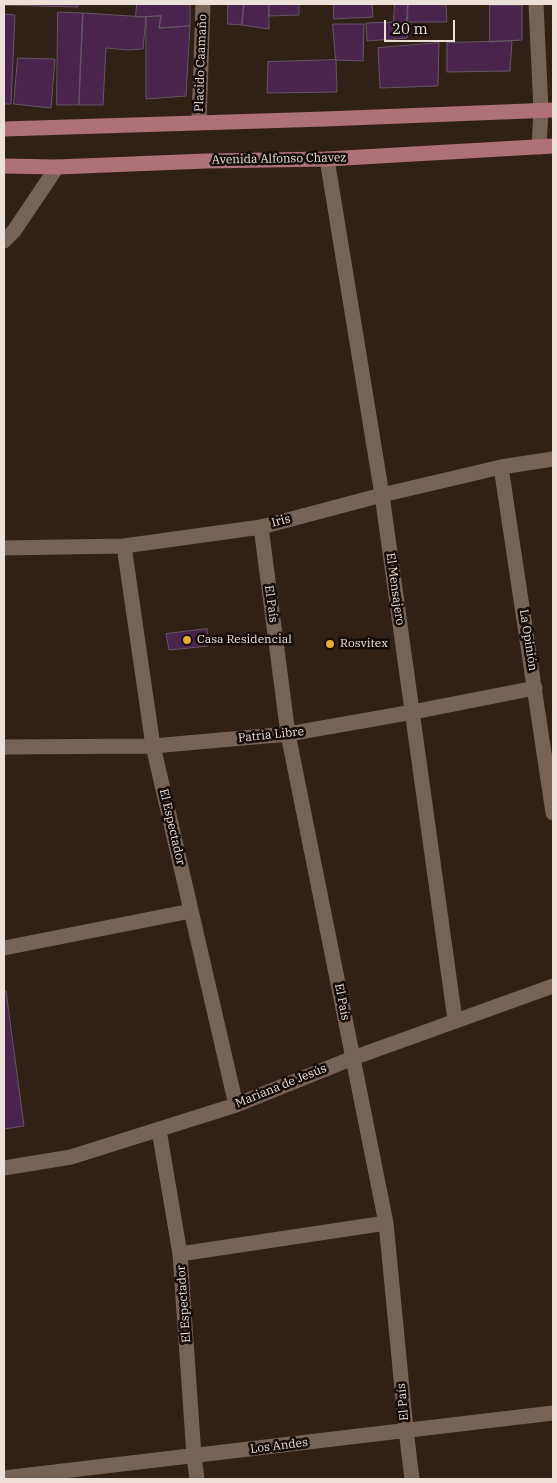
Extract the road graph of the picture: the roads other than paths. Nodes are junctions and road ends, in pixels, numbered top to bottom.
1 (203, 4) edge
2 (536, 4) edge
3 (547, 110) edge
4 (199, 122) junction
5 (4, 129) edge
6 (546, 147) edge
7 (328, 159) junction
8 (4, 166) edge
9 (57, 167) junction
10 (4, 241) edge
11 (553, 459) edge
12 (501, 467) junction
13 (382, 495) junction
14 (261, 527) junction
15 (124, 546) junction
16 (4, 548) edge
17 (535, 688) junction
18 (413, 712) junction
19 (288, 734) junction
20 (153, 746) junction
21 (4, 747) edge
22 (553, 813) edge
23 (191, 912) junction
24 (4, 948) edge
25 (553, 986) edge
26 (455, 1020) junction
27 (353, 1058) junction
28 (236, 1104) junction
29 (159, 1130) junction
30 (4, 1168) edge
31 (386, 1223) junction
32 (180, 1254) junction
33 (553, 1413) edge
34 (406, 1430) junction
35 (194, 1456) junction
36 (4, 1478) edge
37 (198, 1479) edge
38 (412, 1479) edge

1 - 4 street, Placido Caamaño
2 - 3 street
3 - 4 main road
3 - 6 street
4 - 5 main road
6 - 7 main road, Avenida Alfonso Chavez
7 - 9 main road, Avenida Alfonso Chavez
7 - 13 street, El Mensajero
8 - 9 main road, Avenida Alfonso Chavez
9 - 10 street
11 - 12 street, Iris
12 - 13 street, Iris
12 - 17 street, La Opinión
13 - 14 street, Iris
13 - 18 street, El Mensajero
14 - 15 street, Iris
14 - 19 street, El País
15 - 16 street, Iris
15 - 20 street, El Espectador
17 - 18 street, Patria Libre
17 - 22 street, La Opinión
18 - 19 street, Patria Libre
18 - 26 street, El Mensajero
19 - 20 street, Patria Libre
19 - 27 street, El País
20 - 21 street, Patria Libre
20 - 23 street, El Espectador
23 - 24 street
23 - 28 street, El Espectador
25 - 26 street, Mariana de Jesús
26 - 27 street, Mariana de Jesús
27 - 28 street, Mariana de Jesús
27 - 31 street, El País
28 - 29 street, Mariana de Jesús
29 - 30 street, Mariana de Jesús
29 - 32 street, El Espectador
31 - 32 street
31 - 34 street, El País
32 - 35 street, El Espectador
33 - 34 street, Los Andes
34 - 35 street, Los Andes
34 - 38 street, El País
35 - 36 street, Los Andes
35 - 37 street, El Espectador

